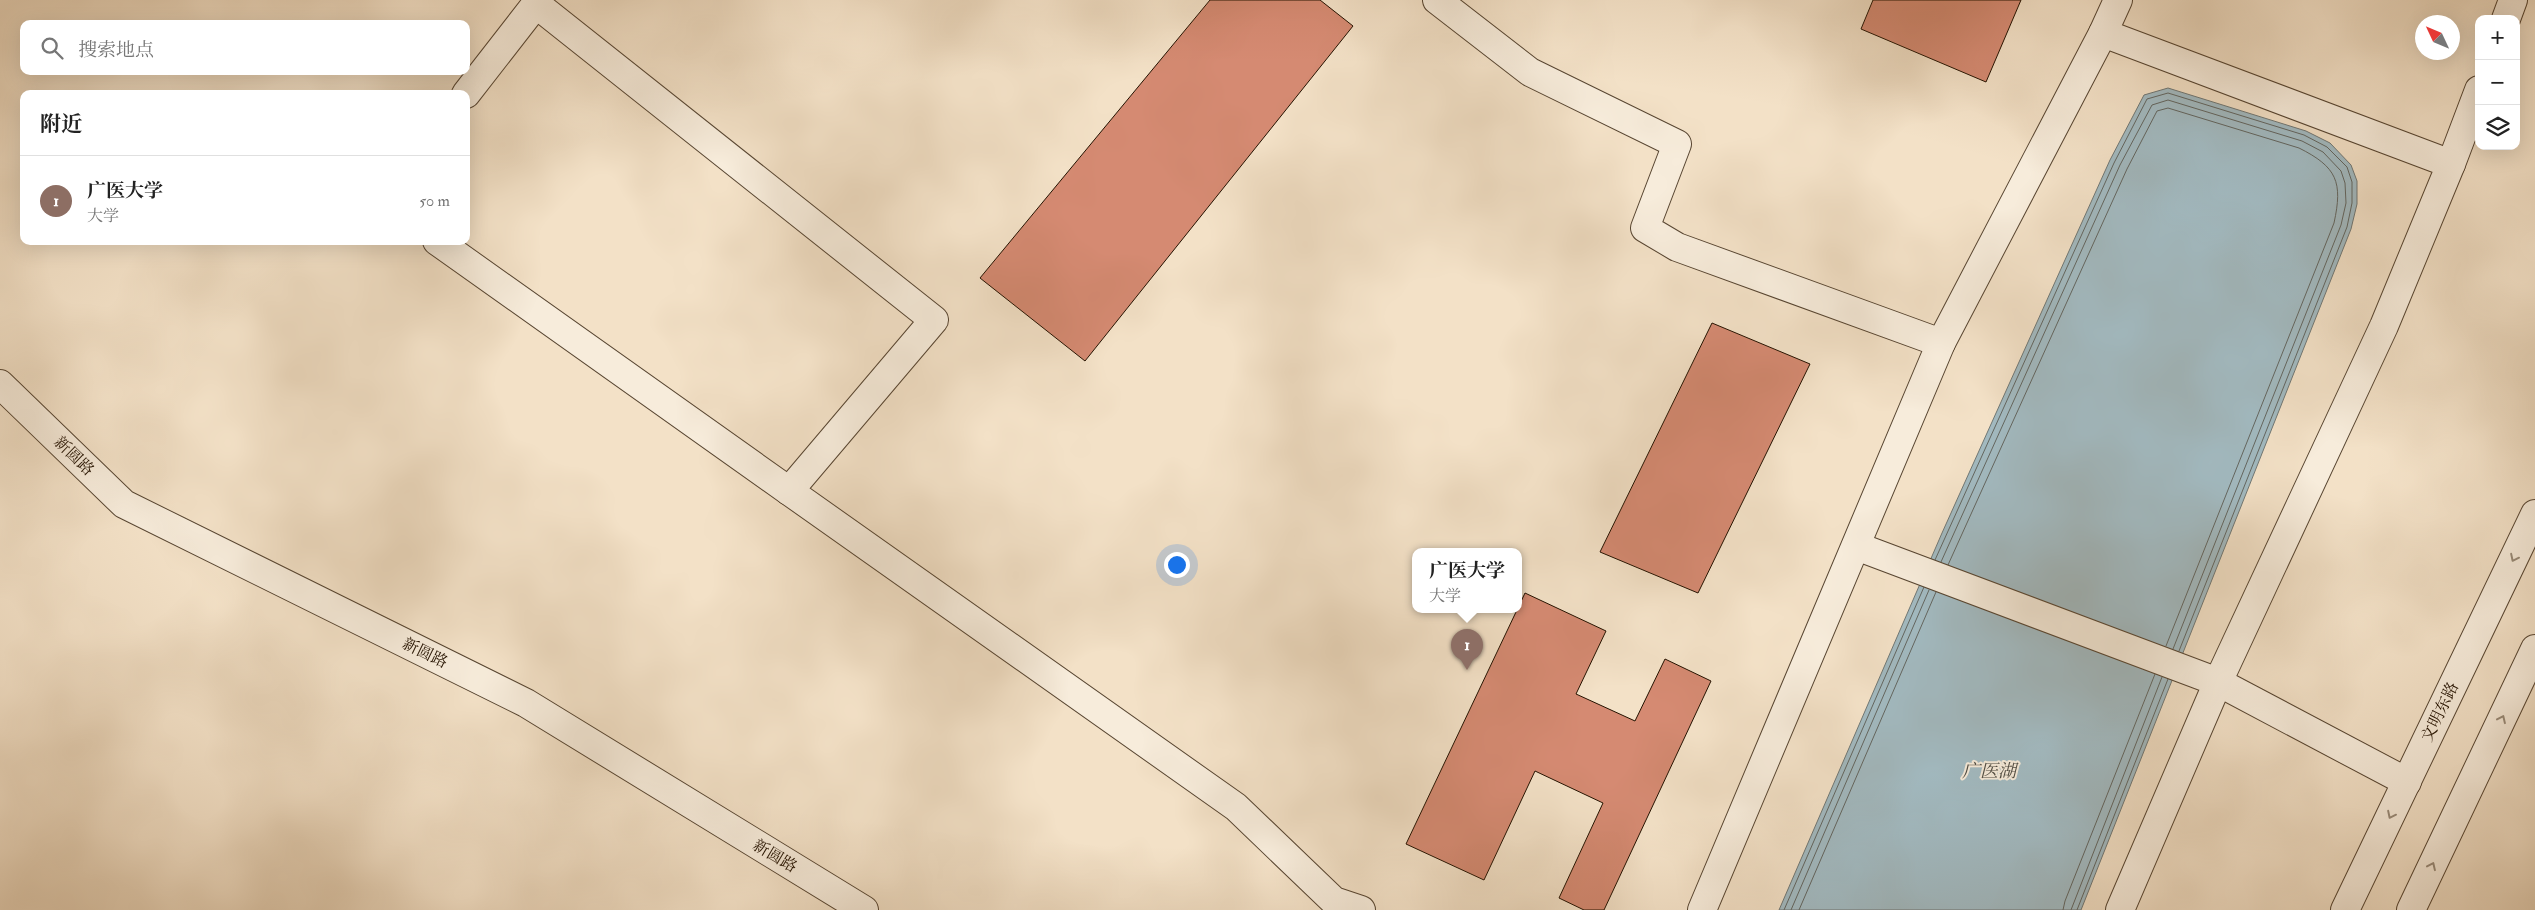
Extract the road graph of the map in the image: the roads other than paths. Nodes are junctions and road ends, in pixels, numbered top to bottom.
1 (1437, 0) edge
2 (2118, 0) edge
3 (2513, 0) edge
4 (536, 2) edge
5 (2507, 15) edge
6 (2103, 32) junction
7 (469, 90) edge
8 (2475, 101) edge
9 (2451, 164) junction
10 (443, 245) edge
11 (1941, 343) junction
12 (0, 384) edge
13 (789, 491) junction
14 (2535, 514) edge
15 (1856, 546) junction
16 (2535, 649) edge
17 (2218, 682) junction
18 (2407, 782) junction
19 (864, 910) edge
20 (1361, 910) edge
21 (1702, 910) edge
22 (2120, 910) edge
23 (2345, 910) edge
24 (2411, 910) edge

1 - 11 street
2 - 6 street
3 - 5 street
4 - 7 street
4 - 13 street
6 - 9 street
6 - 11 street
8 - 9 street
9 - 17 street
10 - 13 street
11 - 15 street
12 - 19 street, 新圆路
13 - 20 street
14 -> 18 street, 文明东路
15 - 17 street
15 - 21 street
24 -> 16 street
17 - 18 street
17 - 22 street
18 -> 23 street, 文明东路

